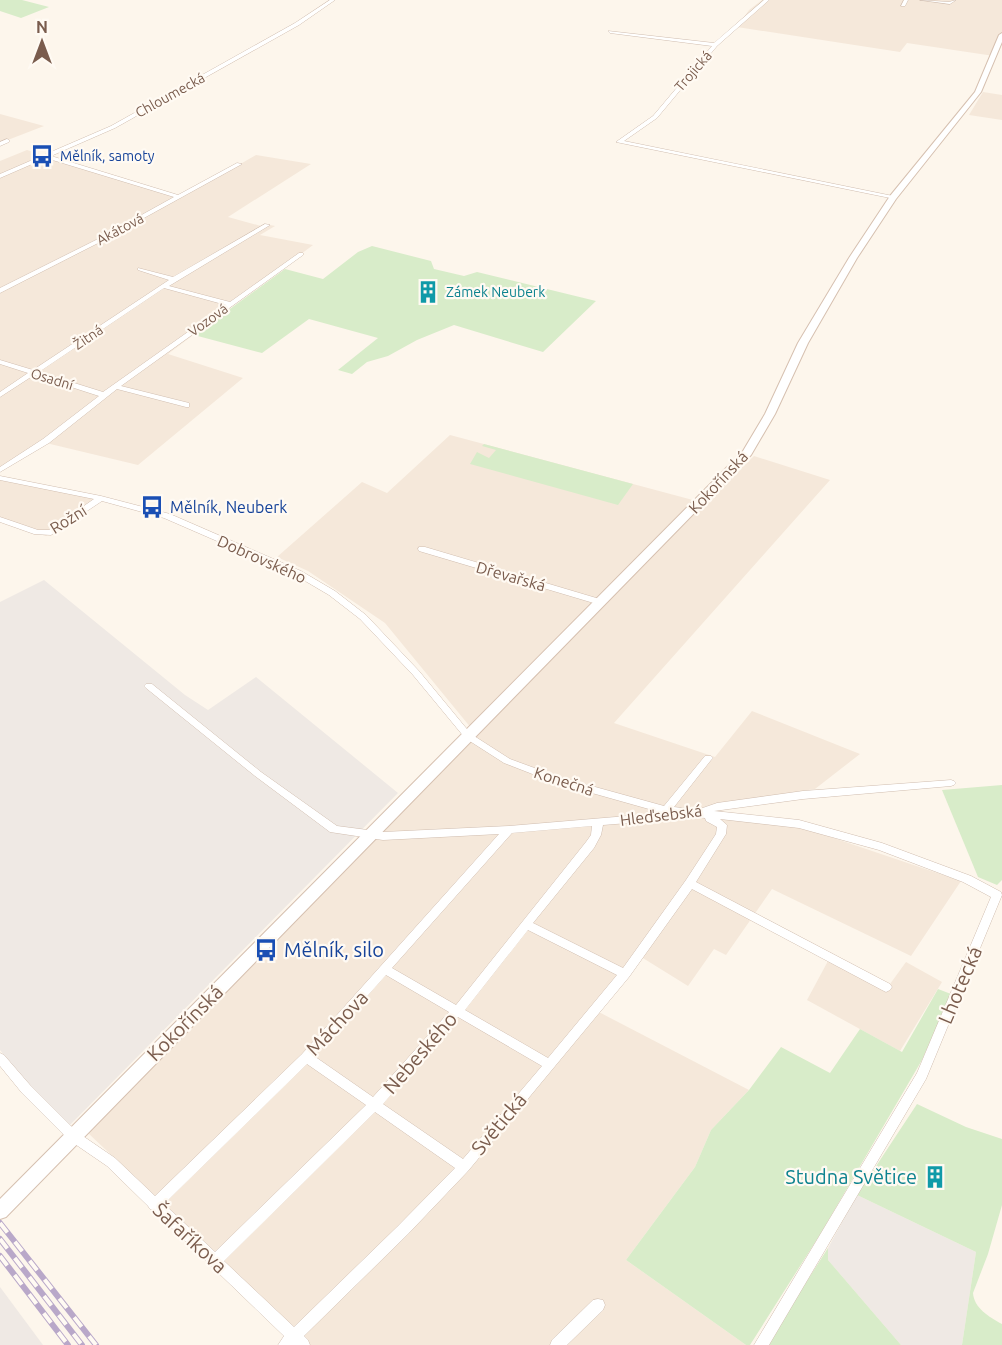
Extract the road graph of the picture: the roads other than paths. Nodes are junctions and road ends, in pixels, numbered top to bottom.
1 (333, 0) edge
2 (767, 0) edge
3 (922, 0) edge
4 (954, 0) edge
5 (610, 32) dead end
6 (1002, 35) edge
7 (715, 45) junction
8 (7, 141) dead end
9 (0, 144) edge
10 (45, 156) junction
11 (239, 164) dead end
12 (0, 176) edge
13 (179, 197) junction
14 (892, 198) junction
15 (267, 225) dead end
16 (301, 254) dead end
17 (140, 269) dead end
18 (174, 279) junction
19 (163, 286) junction
20 (0, 291) edge
21 (231, 304) junction
22 (0, 362) edge
23 (34, 373) junction
24 (116, 387) junction
25 (104, 394) junction
26 (0, 395) edge
27 (186, 405) dead end
28 (0, 470) edge
29 (0, 478) edge
30 (101, 498) junction
31 (0, 519) edge
32 (422, 549) dead end
33 (600, 602) junction
34 (149, 686) dead end
35 (468, 735) junction
36 (708, 758) dead end
37 (951, 783) dead end
38 (666, 810) junction
39 (696, 814) junction
40 (598, 823) junction
41 (508, 830) junction
42 (369, 836) junction
43 (690, 883) junction
44 (527, 925) junction
45 (386, 970) junction
46 (625, 974) junction
47 (886, 987) dead end
48 (458, 1010) junction
49 (306, 1057) junction
50 (0, 1058) edge
51 (549, 1064) junction
52 (375, 1104) junction
53 (73, 1136) junction
54 (464, 1167) junction
55 (154, 1205) junction
56 (0, 1211) edge
57 (215, 1261) junction
58 (598, 1305) dead end
59 (294, 1342) edge
60 (557, 1345) edge
61 (761, 1345) edge

1 - 10 street, Chloumecká
2 - 7 street, Trojická
3 - 4 street
5 - 7 street
6 - 14 main road, Kokořínská
7 - 14 street, Trojická
8 - 9 street
10 - 12 street, Chloumecká
10 - 13 street
11 - 13 street, Akátová
13 - 20 street, Akátová
14 - 33 main road, Kokořínská
15 - 18 street, Žitná
16 - 21 street, Vozová
17 - 18 street
18 - 19 street, Žitná
19 - 21 street
19 - 23 street, Žitná
21 - 24 street, Vozová
22 - 23 street, Osadní
23 - 25 street, Osadní
23 - 26 street, Žitná
24 - 25 street, Vozová
24 - 27 street
25 - 28 street, Vozová
29 - 30 street, Dobrovského
30 - 31 street, Rožní
30 - 35 street, Dobrovského
32 - 33 street, Dřevařská
33 - 35 main road, Kokořínská
34 - 42 street
35 - 38 street, Konečná
35 - 42 main road, Kokořínská
36 - 38 street
37 - 39 street, Hleďsebská
38 - 39 street, Konečná
39 - 40 street, Hleďsebská
39 - 43 street, Světická
39 - 61 street, Lhotecká
40 - 41 street, Hleďsebská
40 - 44 street, Nebeského
41 - 42 street, Hleďsebská
41 - 45 street, Máchova
42 - 53 main road, Kokořínská
43 - 46 street, Světická
43 - 47 street
44 - 46 street
44 - 48 street, Nebeského
45 - 48 street
45 - 49 street, Máchova
46 - 51 street, Světická
48 - 51 street
48 - 52 street, Nebeského
49 - 52 street
49 - 55 street, Máchova
50 - 53 street, Šafaříkova
51 - 54 street, Světická
52 - 54 street
52 - 57 street, Nebeského
53 - 55 street, Šafaříkova
53 - 56 main road, Kokořínská
54 - 59 street, Světická
55 - 57 street, Šafaříkova
57 - 59 street, Šafaříkova
58 - 60 street

